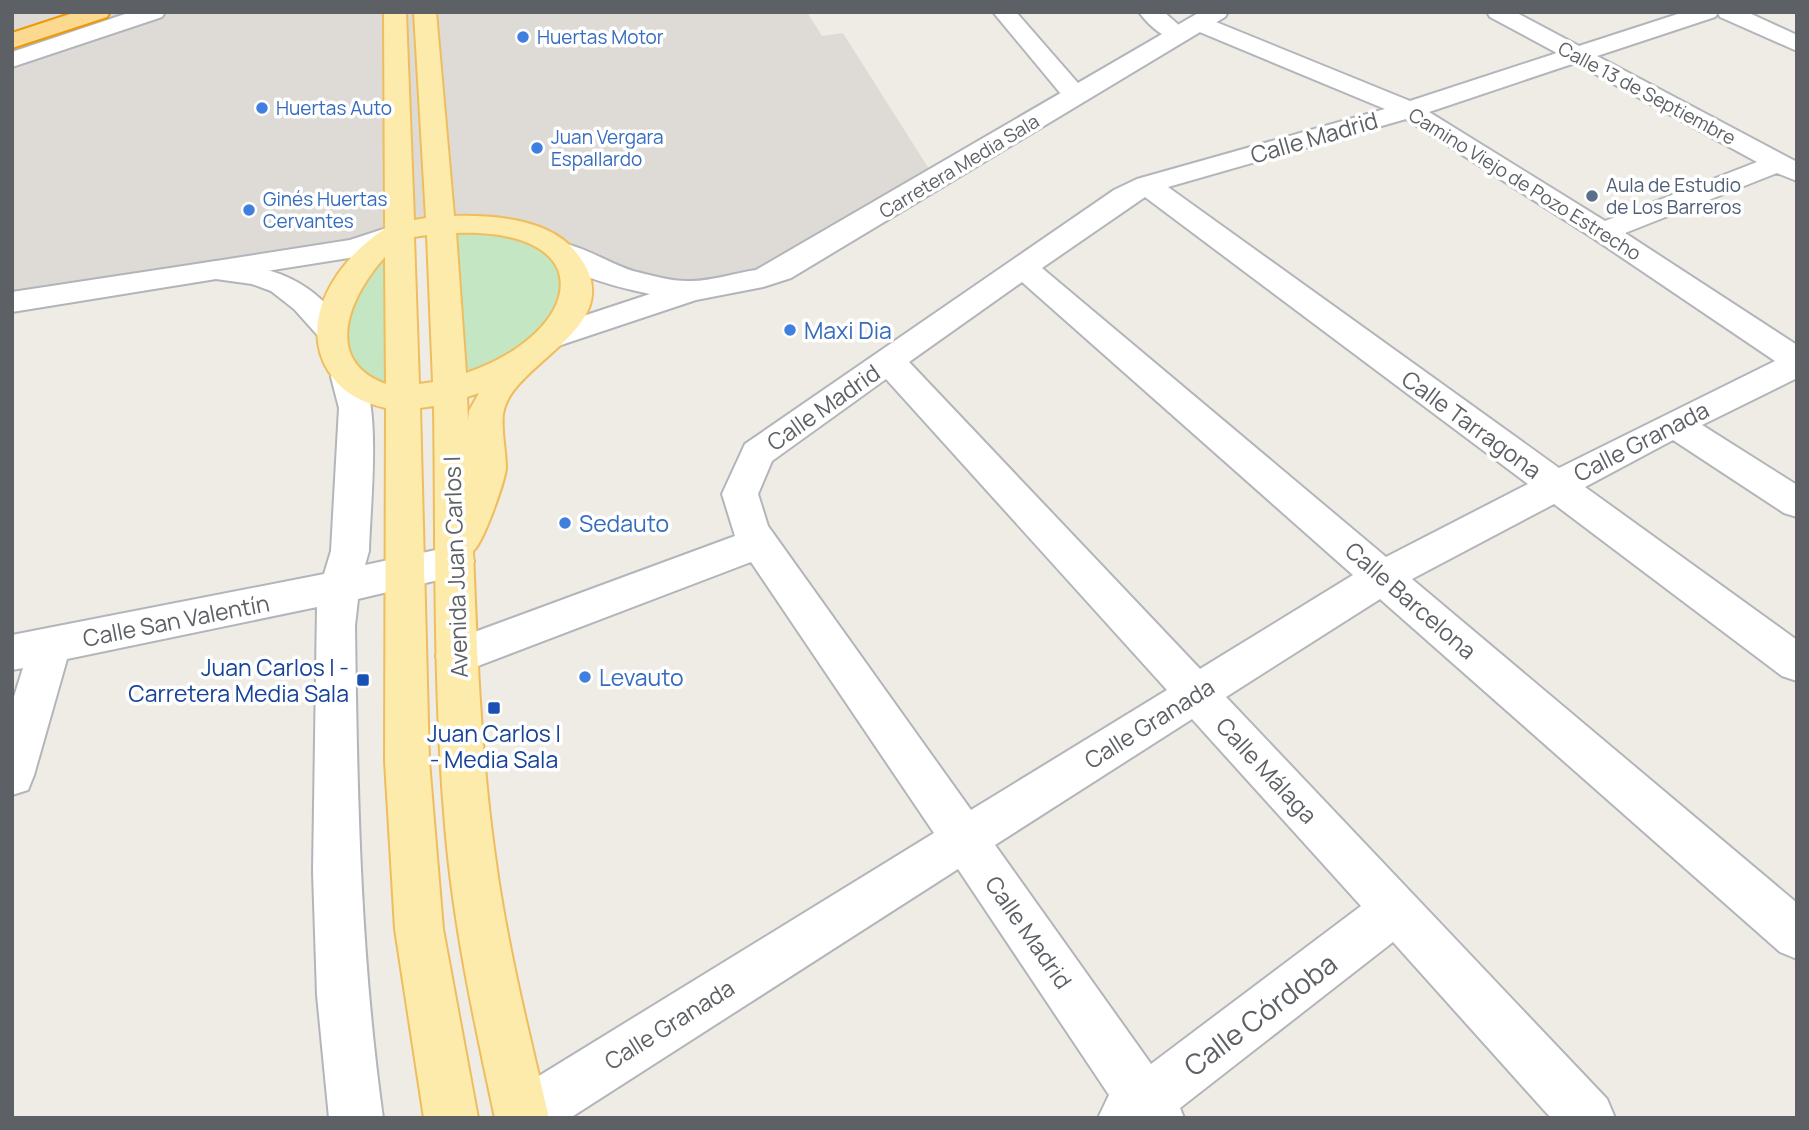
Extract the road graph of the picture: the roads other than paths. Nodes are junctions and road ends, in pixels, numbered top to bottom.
1 (99, 12) edge
2 (154, 12) edge
3 (425, 12) edge
4 (1004, 12) edge
5 (1150, 12) edge
6 (1498, 12) edge
7 (1707, 12) edge
8 (1728, 12) edge
9 (394, 13) edge
10 (1198, 23) edge
11 (12, 41) edge
12 (1797, 44) edge
13 (1577, 55) junction
14 (12, 60) edge
15 (1075, 95) junction
16 (1409, 110) junction
17 (1787, 168) edge
18 (1147, 185) junction
19 (441, 225) junction
20 (1603, 232) junction
21 (399, 233) junction
22 (561, 250) junction
23 (1023, 267) junction
24 (216, 270) junction
25 (691, 291) junction
26 (12, 302) edge
27 (331, 331) junction
28 (545, 344) junction
29 (889, 361) junction
30 (1797, 363) edge
31 (348, 377) junction
32 (450, 390) junction
33 (403, 398) junction
34 (1674, 424) junction
35 (1555, 485) junction
36 (1797, 503) edge
37 (759, 543) junction
38 (455, 561) junction
39 (406, 572) junction
40 (1384, 576) junction
41 (339, 587) junction
42 (31, 649) edge
43 (457, 656) junction
44 (1797, 663) edge
45 (1196, 694) junction
46 (12, 775) edge
47 (964, 838) junction
48 (1396, 910) junction
49 (1797, 935) edge
50 (1142, 1112) edge
51 (522, 1117) edge
52 (356, 1118) edge
53 (451, 1118) edge
54 (1588, 1118) edge

1 - 11 highway
2 - 14 street
3 - 19 main road, Avenida Juan Carlos I
4 - 15 street
5 - 10 street, Camino Viejo de Pozo Estrecho
6 - 13 street, Calle 13 de Septiembre
7 - 13 street, Calle Madrid
8 - 12 street
9 - 21 main road, Avenida Juan Carlos I
10 - 15 street, Carretera Media Sala
10 - 16 street, Camino Viejo de Pozo Estrecho
13 - 16 street, Calle Madrid
13 - 17 street, Calle 13 de Septiembre
15 - 25 street, Carretera Media Sala
16 - 18 street, Calle Madrid
16 - 20 street, Camino Viejo de Pozo Estrecho
17 - 20 street
18 - 23 street, Calle Madrid
18 - 35 street, Calle Tarragona
19 - 21 main road
19 - 22 main road
19 - 32 main road, Avenida Juan Carlos I
20 - 30 street, Camino Viejo de Pozo Estrecho
21 - 24 street
21 - 27 main road
21 - 33 main road, Avenida Juan Carlos I
22 - 25 street, Carretera Media Sala
22 - 28 main road
23 - 29 street, Calle Madrid
23 - 40 street, Calle Barcelona
24 - 26 street
24 - 27 street
25 - 28 street, Carretera Media Sala
27 - 31 main road
28 - 32 main road
28 - 38 main road
29 - 37 street, Calle Madrid
29 - 45 street, Calle Málaga
30 - 34 street, Calle Granada
31 - 33 main road
31 - 41 street
32 - 33 main road
32 - 38 main road, Avenida Juan Carlos I
33 - 39 main road, Avenida Juan Carlos I
34 - 35 street, Calle Granada
34 - 36 street
35 - 40 street, Calle Granada
35 - 44 street, Calle Tarragona
37 - 43 street
37 - 47 street, Calle Madrid
38 - 39 street, Calle San Valentín
38 - 43 main road, Avenida Juan Carlos I
39 - 41 street, Calle San Valentín
39 - 53 main road, Avenida Juan Carlos I
40 - 45 street, Calle Granada
40 - 49 street, Calle Barcelona
41 - 42 street, Calle San Valentín
41 - 52 street
42 - 46 street
43 - 51 main road, Avenida Juan Carlos I
45 - 47 street, Calle Granada
45 - 48 street, Calle Málaga
47 - 50 street, Calle Madrid
47 - 51 street, Calle Granada
48 - 50 street, Calle Córdoba
48 - 54 street, Calle Málaga

